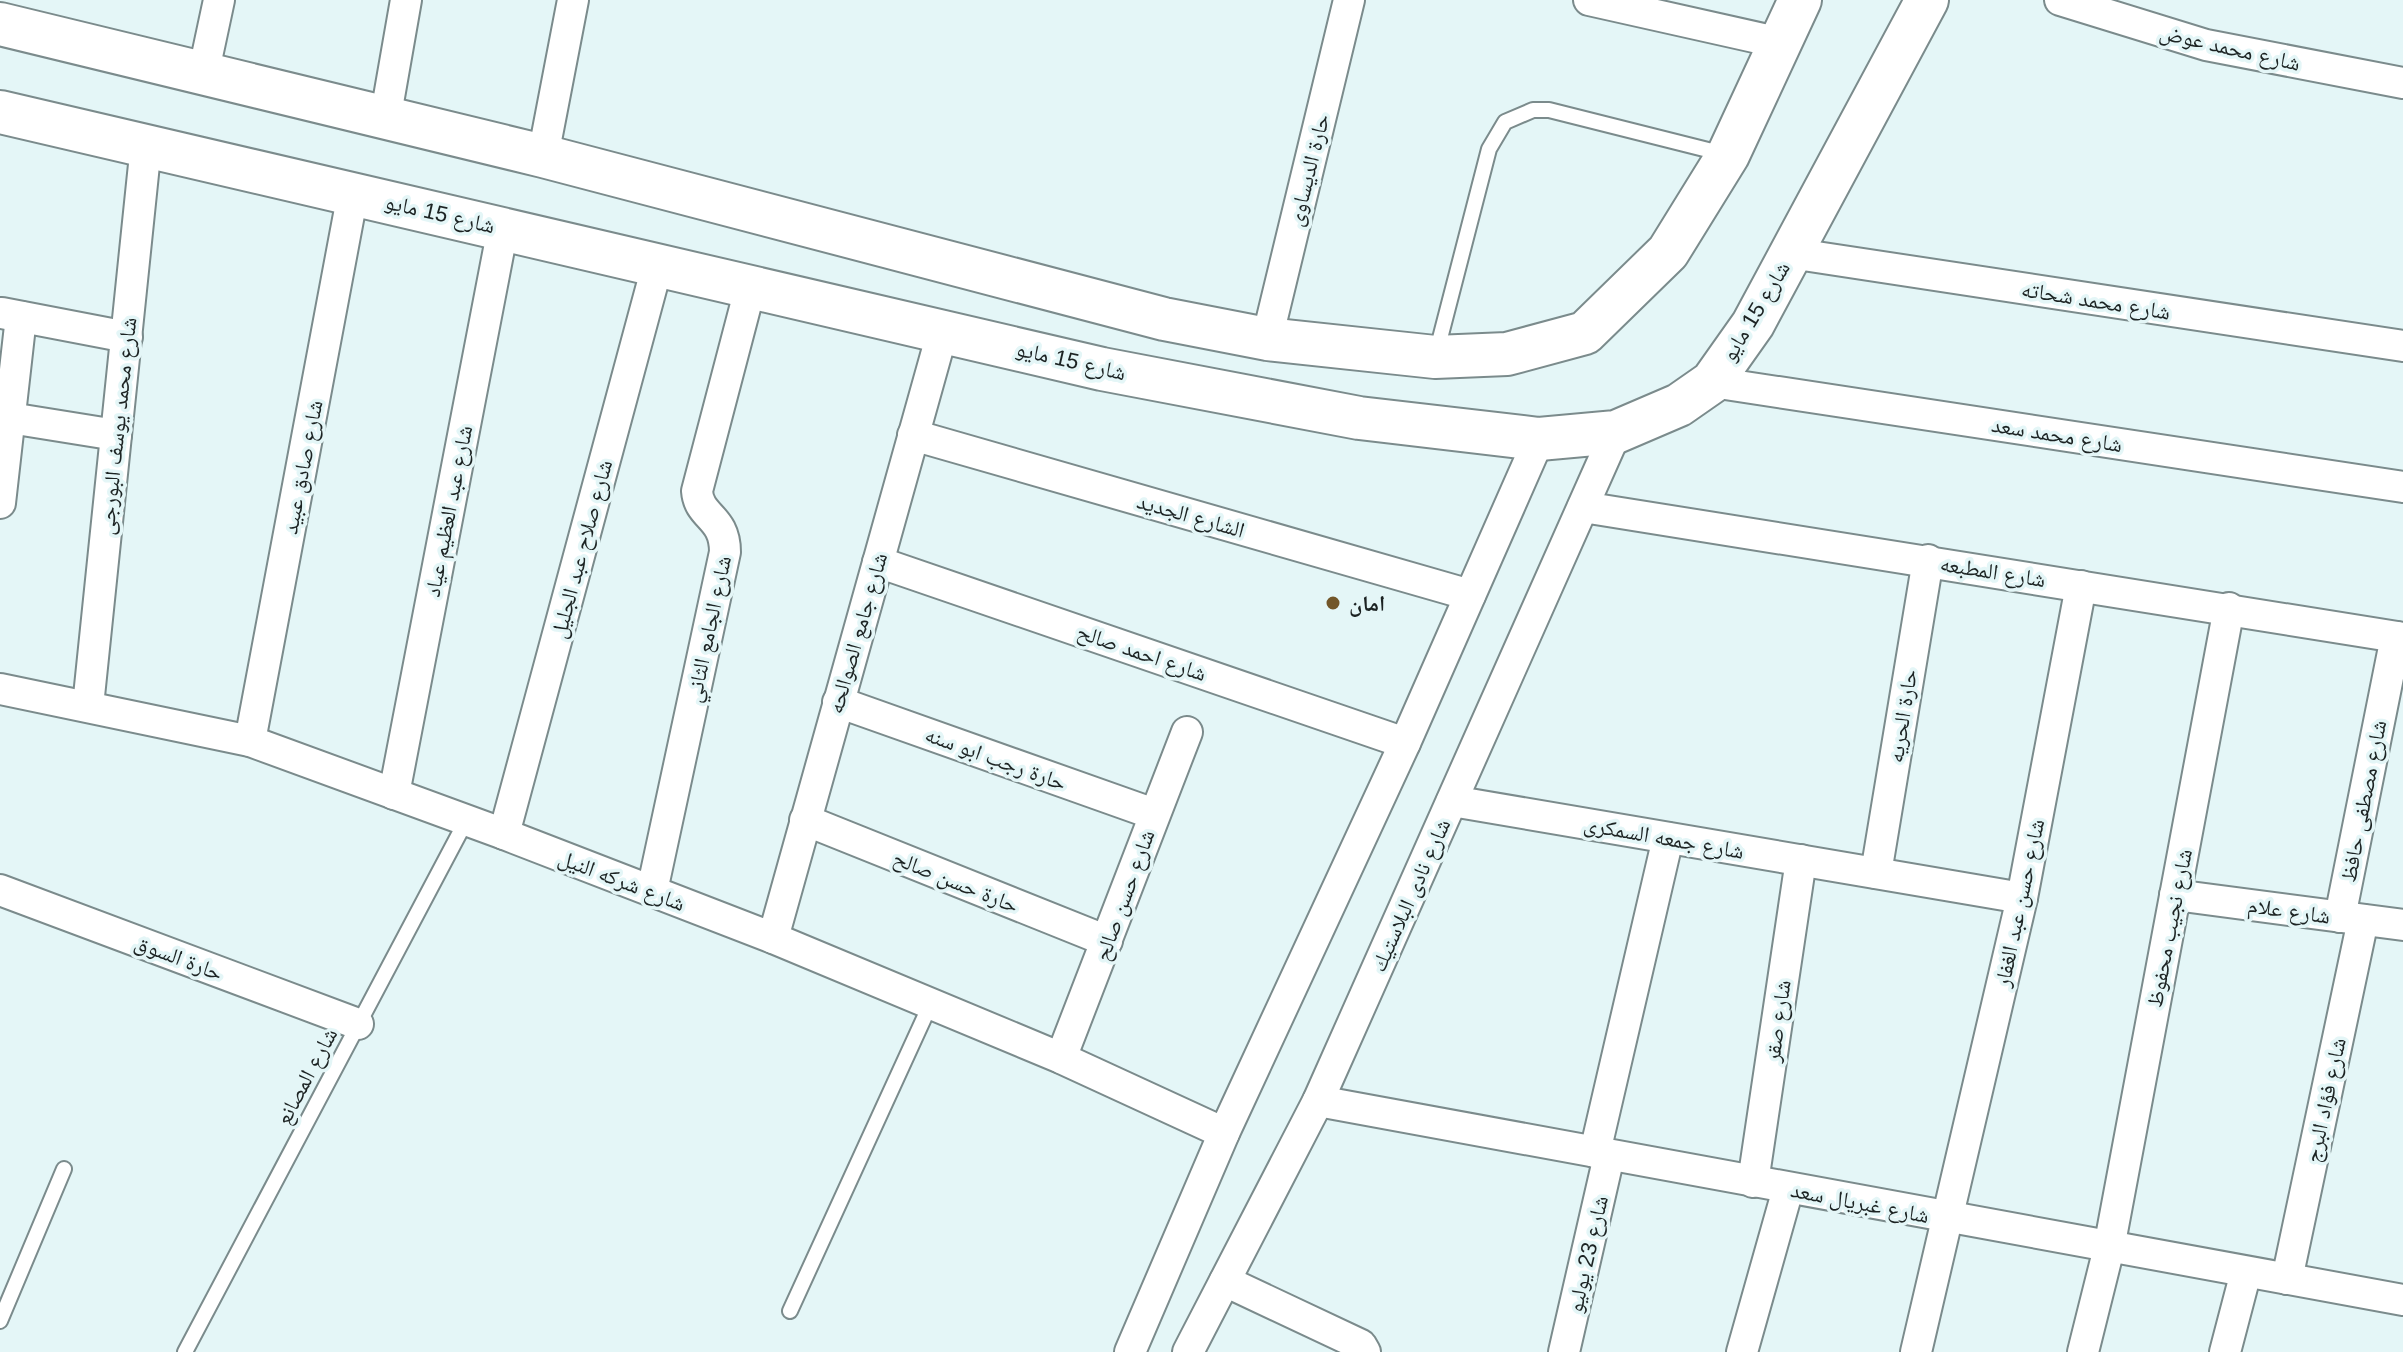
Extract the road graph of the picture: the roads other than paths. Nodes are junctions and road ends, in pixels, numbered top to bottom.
1 (219, 0) edge
2 (406, 0) edge
3 (573, 0) edge
4 (1349, 0) edge
5 (1589, 0) edge
6 (1800, 0) edge
7 (1927, 0) edge
8 (2060, 0) edge
9 (0, 24) edge
10 (1781, 43) junction
11 (203, 75) junction
12 (2403, 83) edge
13 (0, 112) edge
14 (385, 120) junction
15 (146, 145) junction
16 (1728, 155) junction
17 (543, 156) junction
18 (353, 193) junction
19 (503, 228) junction
20 (1790, 253) junction
21 (658, 263) junction
22 (751, 285) junction
23 (10, 315) edge
24 (943, 330) junction
25 (127, 337) junction
26 (1267, 339) junction
27 (2403, 346) edge
28 (1435, 357) junction
29 (1712, 382) junction
30 (10, 418) junction
31 (1616, 432) junction
32 (116, 435) junction
33 (913, 435) junction
34 (1539, 439) junction
35 (2403, 487) edge
36 (0, 503) edge
37 (1583, 507) junction
38 (1928, 560) junction
39 (878, 562) junction
40 (2081, 586) junction
41 (1470, 595) junction
42 (2229, 608) junction
43 (2399, 637) edge
44 (0, 689) edge
45 (838, 702) junction
46 (88, 706) junction
47 (1187, 732) dead end
48 (250, 741) junction
49 (1405, 743) junction
50 (394, 794) junction
51 (1452, 801) junction
52 (1154, 814) junction
53 (805, 820) junction
54 (466, 821) junction
55 (504, 834) junction
56 (1668, 838) junction
57 (1801, 860) junction
58 (1876, 873) junction
59 (0, 890) edge
60 (652, 891) junction
61 (2175, 895) junction
62 (2022, 898) junction
63 (2352, 918) junction
64 (2403, 925) edge
65 (773, 938) junction
66 (1107, 941) junction
67 (931, 1003) junction
68 (358, 1024) junction
69 (1061, 1058) junction
70 (1318, 1101) junction
71 (1224, 1133) junction
72 (1602, 1154) junction
73 (64, 1169) dead end
74 (1753, 1182) junction
75 (1788, 1189) junction
76 (1950, 1219) junction
77 (2109, 1248) junction
78 (2246, 1272) junction
79 (2287, 1279) junction
80 (1225, 1281) junction
81 (2403, 1300) edge
82 (790, 1311) dead end
83 (0, 1321) edge
84 (185, 1352) edge
85 (1130, 1352) edge
86 (1188, 1352) edge
87 (1365, 1352) edge
88 (1564, 1352) edge
89 (1742, 1352) edge
90 (1916, 1352) edge
91 (2083, 1352) edge
92 (2225, 1352) edge

1 - 11 street
2 - 14 street
3 - 17 street
4 - 26 street, حارة الديساوى
5 - 10 street
6 - 10 main road
7 - 20 main road, شارع 15 مايو
8 - 12 street, شارع محمد عوض
9 - 11 main road
10 - 16 main road
11 - 14 main road
13 - 15 main road, شارع 15 مايو
14 - 17 main road
15 - 18 main road, شارع 15 مايو
15 - 25 street, شارع محمد يوسف البورجى
16 - 28 main road
16 - 28 lane
17 - 26 main road
18 - 19 main road, شارع 15 مايو
18 - 48 street, شارع صادق عبيد
19 - 21 main road, شارع 15 مايو
19 - 50 street, شارع عبد العظيم عياد
20 - 27 street, شارع محمد شحاته
20 - 29 main road, شارع 15 مايو
21 - 22 main road, شارع 15 مايو
21 - 55 street, شارع صلاح عبد الجليل
22 - 24 main road, شارع 15 مايو
22 - 60 street, شارع الجامع الثاني
23 - 25 street
23 - 30 street
24 - 33 street, شارع جامع الصوالحه
24 - 34 main road, شارع 15 مايو
25 - 32 street, شارع محمد يوسف البورجى
26 - 28 main road
29 - 31 main road, شارع 15 مايو
29 - 35 street, شارع محمد سعد
30 - 32 street
30 - 36 street
31 - 34 main road, شارع 15 مايو
31 - 37 street, شارع نادى البلاستيك
32 - 46 street, شارع محمد يوسف البورجى
33 - 39 street, شارع جامع الصوالحه
33 - 41 street, الشارع الجديد
34 - 41 street
37 - 38 street, شارع المطبعه
37 - 51 street, شارع نادى البلاستيك
38 - 40 street, شارع المطبعه
38 - 58 street, حارة الحريه
39 - 45 street, شارع جامع الصوالحه
39 - 49 street, شارع احمد صالح
40 - 42 street, شارع المطبعه
40 - 62 street, شارع حسن عبد الغفار
41 - 49 street
42 - 43 street, شارع المطبعه
42 - 61 street, شارع نجيب محفوظ
43 - 63 street, شارع مصطفى حافظ
44 - 46 street, شارع شركه النيل
45 - 52 street, حارة رجب ابو سنه
45 - 53 street, شارع جامع الصوالحه
46 - 48 street, شارع شركه النيل
47 - 52 street, شارع حسن صالح
48 - 50 street, شارع شركه النيل
49 - 71 street
50 - 54 street, شارع شركه النيل
51 - 56 street, شارع جمعه السمكرى
51 - 70 street, شارع نادى البلاستيك
52 - 66 street, شارع حسن صالح
53 - 65 street, شارع جامع الصوالحه
53 - 66 street, حارة حسن صالح
54 - 55 street, شارع شركه النيل
54 - 68 lane, شارع المصانع
55 - 60 street, شارع شركه النيل
56 - 57 street, شارع جمعه السمكرى
56 - 72 street, شارع 23 يوليو
57 - 58 street, شارع جمعه السمكرى
57 - 74 street, شارع صقر
58 - 62 street, شارع جمعه السمكرى
59 - 68 street, حارة السوق
60 - 65 street, شارع شركه النيل
61 - 63 street, شارع علام
61 - 77 street, شارع نجيب محفوظ
62 - 76 street, شارع حسن عبد الغفار
63 - 64 street, شارع علام
63 - 79 street, شارع فؤاد البرج
65 - 67 street, شارع شركه النيل
66 - 69 street, شارع حسن صالح
67 - 69 street, شارع شركه النيل
67 - 82 lane
68 - 84 lane, شارع المصانع
69 - 71 street, شارع شركه النيل
70 - 72 street, شارع غبريال سعد
70 - 80 street, شارع نادى البلاستيك
71 - 85 street
72 - 74 street, شارع غبريال سعد
72 - 88 street, شارع 23 يوليو
73 - 83 lane
74 - 75 street, شارع غبريال سعد
75 - 76 street, شارع غبريال سعد
75 - 89 street
76 - 77 street, شارع غبريال سعد
76 - 90 street, شارع حسن عبد الغفار
77 - 78 street, شارع غبريال سعد
77 - 91 street, شارع نجيب محفوظ
78 - 79 street, شارع غبريال سعد
78 - 92 street
79 - 81 street, شارع غبريال سعد
80 - 86 street, شارع نادى البلاستيك
80 - 87 street

